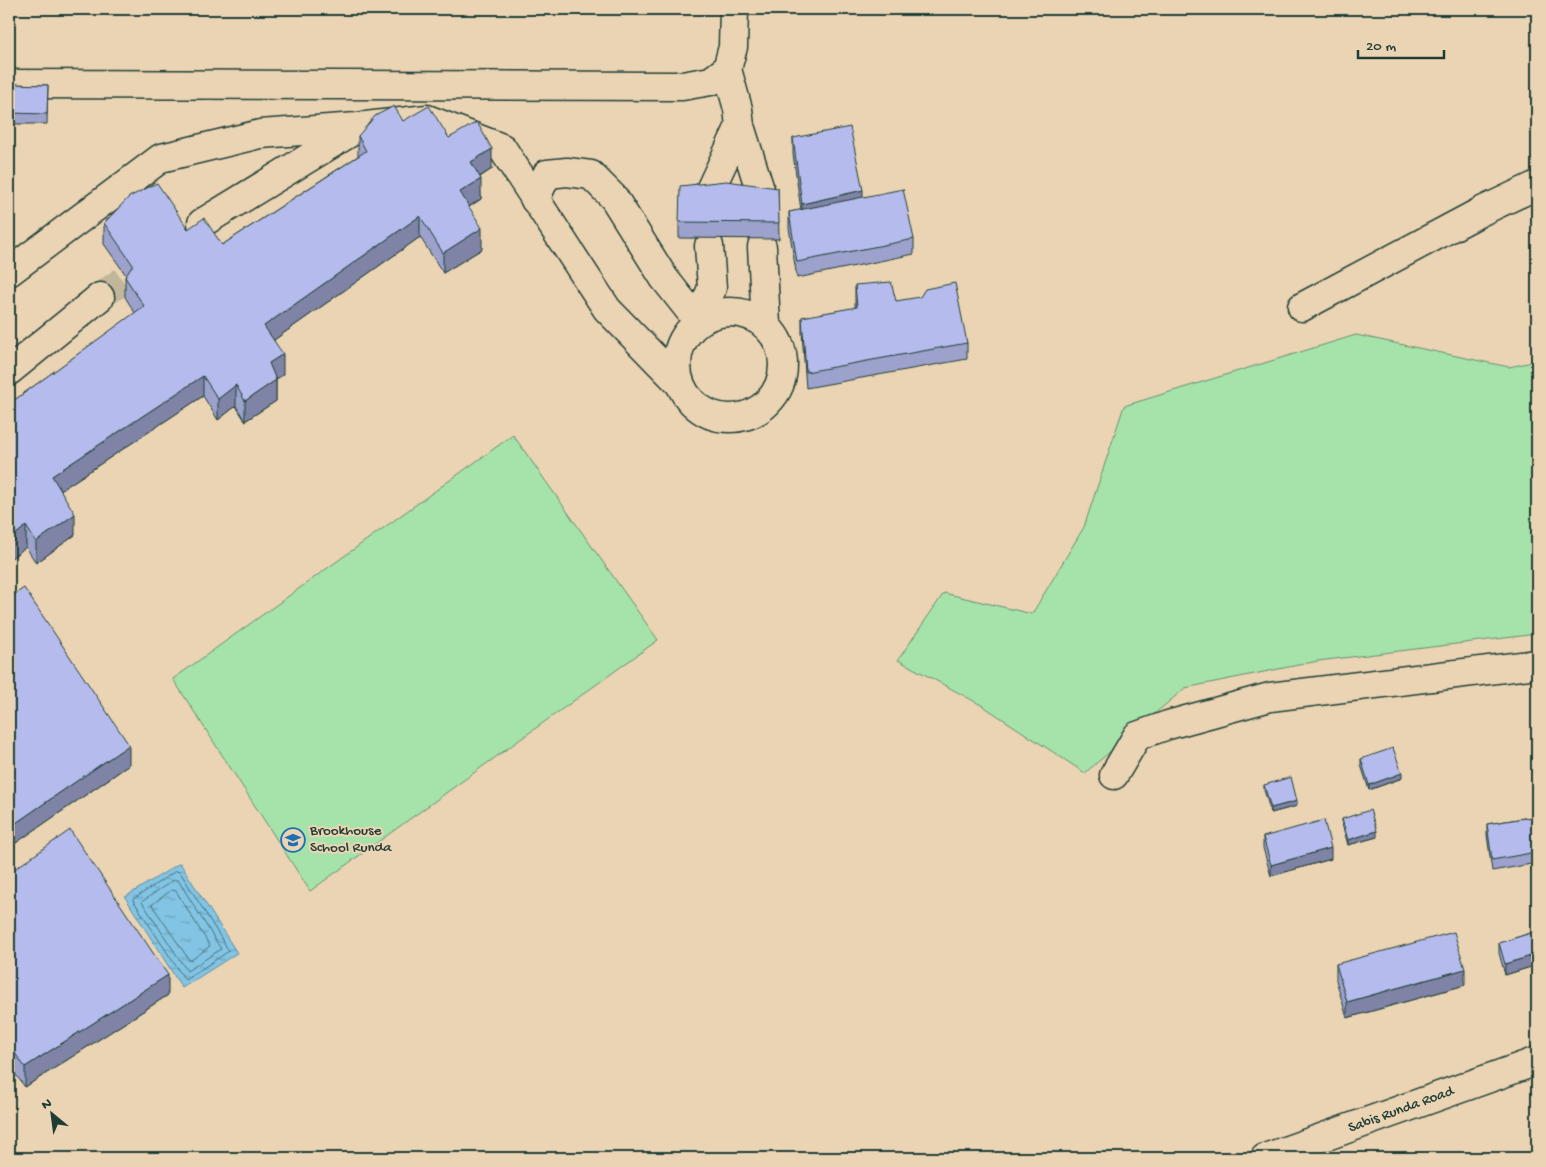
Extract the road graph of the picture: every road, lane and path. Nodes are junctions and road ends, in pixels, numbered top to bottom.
1 (734, 9) edge
2 (727, 69) junction
3 (9, 84) edge
4 (740, 126) junction
5 (357, 127) junction
6 (1537, 185) edge
7 (710, 190) edge
8 (761, 194) edge
9 (534, 200) junction
10 (202, 223) edge
11 (709, 246) dead end
12 (762, 247) dead end
13 (9, 272) edge
14 (100, 297) tunnel mouth
15 (1302, 308) dead end
16 (698, 321) junction
17 (766, 325) junction
18 (9, 371) edge
19 (680, 384) junction
20 (1537, 664) edge
21 (1114, 775) dead end
22 (1537, 1061) edge
23 (1266, 1158) edge

1 - 2 street
2 - 3 street
2 - 4 street
4 - 7 street
4 - 8 street
5 - 9 street
5 - 10 street
5 - 13 street
6 - 15 street
9 - 16 street
9 - 19 street
11 - 16 street
12 - 17 street
14 - 18 street
16 - 17 street
16 - 19 street
17 - 19 street
20 - 21 street
22 - 23 street, Sabis Runda Road

